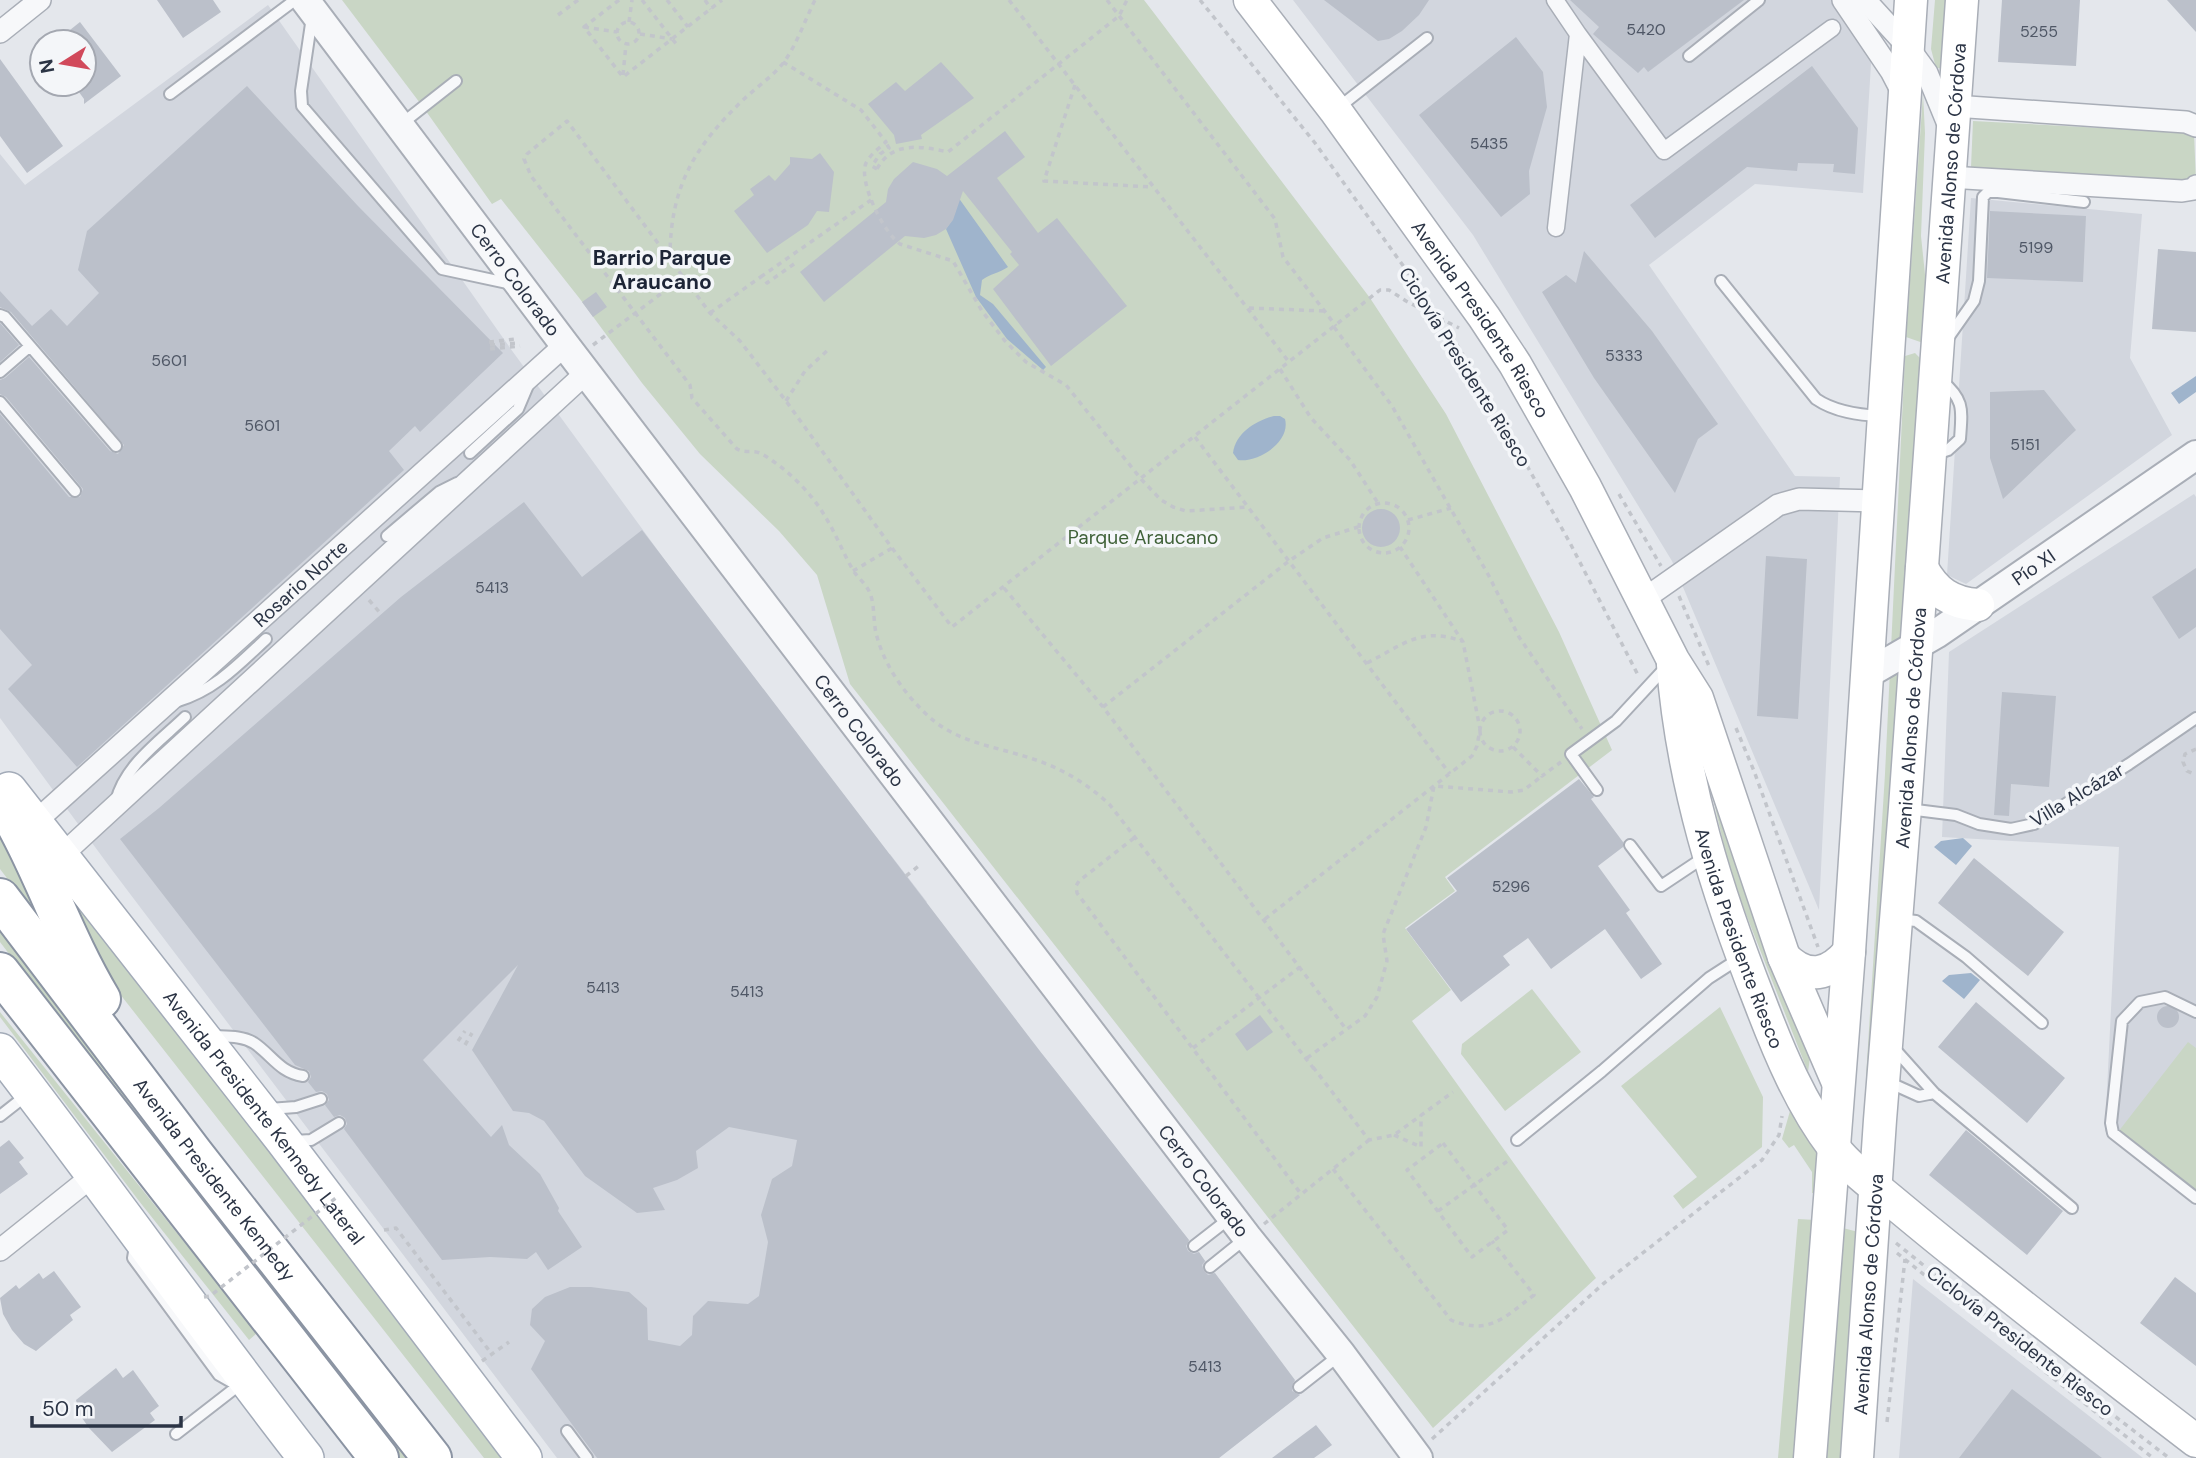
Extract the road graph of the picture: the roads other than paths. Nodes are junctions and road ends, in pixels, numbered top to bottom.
1 (40, 0) edge
2 (1250, 0) edge
3 (1555, 0) edge
4 (1759, 0) edge
5 (1843, 0) edge
6 (1866, 0) edge
7 (1911, 0) edge
8 (1962, 0) edge
9 (304, 4) edge
10 (1832, 28) dead end
11 (0, 32) edge
12 (1578, 34) junction
13 (1427, 38) dead end
14 (1908, 47) junction
15 (1689, 56) dead end
16 (456, 81) dead end
17 (170, 94) dead end
18 (1905, 97) junction
19 (1335, 110) junction
20 (1953, 120) junction
21 (400, 125) junction
22 (2196, 126) edge
23 (1949, 177) junction
24 (2196, 186) edge
25 (2044, 191) junction
26 (2084, 202) dead end
27 (1556, 228) dead end
28 (1721, 281) dead end
29 (521, 285) junction
30 (0, 315) edge
31 (30, 346) junction
32 (576, 359) junction
33 (1936, 365) junction
34 (0, 372) edge
35 (532, 374) junction
36 (0, 402) edge
37 (1884, 416) junction
38 (117, 446) dead end
39 (470, 453) dead end
40 (2196, 456) edge
41 (474, 477) junction
42 (75, 491) dead end
43 (1878, 501) junction
44 (387, 536) dead end
45 (1922, 568) junction
46 (1644, 599) junction
47 (1978, 605) junction
48 (266, 639) dead end
49 (1917, 646) junction
50 (1673, 660) junction
51 (1867, 674) junction
52 (166, 704) junction
53 (185, 717) dead end
54 (2196, 718) edge
55 (0, 779) edge
56 (1597, 790) dead end
57 (0, 797) edge
58 (115, 807) junction
59 (1905, 808) junction
60 (35, 822) junction
61 (1630, 845) dead end
62 (1708, 854) junction
63 (62, 855) junction
64 (0, 898) edge
65 (1896, 919) junction
66 (1849, 952) junction
67 (1742, 957) junction
68 (1784, 957) junction
69 (2, 974) edge
70 (2196, 1012) edge
71 (2042, 1023) dead end
72 (202, 1035) junction
73 (1886, 1040) junction
74 (0, 1051) edge
75 (303, 1076) dead end
76 (1883, 1080) junction
77 (1839, 1085) junction
78 (1934, 1093) junction
79 (321, 1099) dead end
80 (10, 1107) edge
81 (258, 1108) junction
82 (339, 1123) dead end
83 (283, 1140) junction
84 (1517, 1140) dead end
85 (1834, 1148) junction
86 (194, 1154) junction
87 (95, 1174) junction
88 (1875, 1186) junction
89 (2196, 1198) edge
90 (2072, 1208) dead end
91 (1240, 1227) junction
92 (1194, 1246) dead end
93 (0, 1250) edge
94 (1210, 1267) dead end
95 (296, 1352) junction
96 (1341, 1354) junction
97 (242, 1383) junction
98 (1299, 1387) dead end
99 (567, 1431) dead end
100 (176, 1434) dead end
101 (2196, 1441) edge
102 (423, 1446) edge
103 (1417, 1456) edge
104 (306, 1458) edge
105 (360, 1458) edge
106 (379, 1458) edge
107 (441, 1458) edge
108 (524, 1458) edge
109 (587, 1458) edge
110 (1810, 1458) edge
111 (1857, 1458) edge

1 - 11 street
2 - 19 main road, Avenida Presidente Riesco
3 - 12 street
4 - 15 lane
5 - 18 street
6 - 14 street
7 - 14 main road
8 - 20 main road, Avenida Alonso de Córdova
9 - 17 lane
9 - 21 street, Cerro Colorado
9 - 29 lane
10 - 12 street
12 - 27 street
13 - 19 lane
14 - 18 main road
14 - 20 street
16 - 21 lane
18 - 37 main road
19 - 46 main road, Avenida Presidente Riesco
20 - 22 street
20 - 23 main road, Avenida Alonso de Córdova
21 - 29 street, Cerro Colorado
23 - 25 street
23 - 33 main road, Avenida Alonso de Córdova
24 - 25 street
25 - 26 lane
25 - 33 lane
28 - 37 lane
29 - 32 street, Cerro Colorado
30 - 31 lane
31 - 34 lane
31 - 38 lane
32 - 35 street, Rosario Norte
32 - 41 street, Rosario Norte
32 - 91 street, Cerro Colorado
33 - 45 main road, Avenida Alonso de Córdova
35 - 39 lane
35 - 52 street, Rosario Norte
36 - 42 lane
37 - 43 main road
40 - 47 street, Pío XI
41 - 44 lane
41 - 58 street, Rosario Norte
43 - 46 street
43 - 51 main road
45 - 47 main road
45 - 49 main road, Avenida Alonso de Córdova
46 - 50 main road, Avenida Presidente Riesco
47 - 49 street, Pío XI
48 - 52 lane
49 - 51 street, Pío XI
49 - 59 main road, Avenida Alonso de Córdova
50 - 56 lane
50 - 62 main road, Avenida Presidente Riesco
50 - 68 main road, Avenida Presidente Riesco
51 - 66 main road
52 - 60 street, Rosario Norte
53 - 58 lane
54 - 59 lane, Villa Alcázar
55 - 60 main road, Avenida Presidente Kennedy Lateral
57 - 86 highway
58 - 63 street, Rosario Norte
59 - 65 main road, Avenida Alonso de Córdova
60 - 63 main road, Avenida Presidente Kennedy Lateral
61 - 62 lane
62 - 67 main road, Avenida Presidente Riesco
63 - 72 main road, Avenida Presidente Kennedy Lateral
64 - 86 highway, Avenida Presidente Kennedy
65 - 71 lane
65 - 73 main road, Avenida Alonso de Córdova
66 - 68 main road
66 - 77 main road
67 - 84 lane
67 - 85 main road, Avenida Presidente Riesco
68 - 77 main road, Avenida Presidente Riesco
69 - 95 highway
70 - 89 lane
72 - 75 lane
72 - 81 main road, Avenida Presidente Kennedy Lateral
73 - 76 main road, Avenida Alonso de Córdova
73 - 78 lane
74 - 80 main road
76 - 78 lane
76 - 88 main road, Avenida Alonso de Córdova
77 - 85 main road
77 - 88 main road, Avenida Presidente Riesco
78 - 90 lane
79 - 81 lane
80 - 87 main road
81 - 83 main road, Avenida Presidente Kennedy Lateral
82 - 83 lane
83 - 108 main road, Avenida Presidente Kennedy Lateral
85 - 88 main road, Avenida Presidente Riesco
85 - 110 main road
86 - 102 highway, Avenida Presidente Kennedy
87 - 93 street
87 - 97 main road
88 - 101 main road, Avenida Presidente Riesco
88 - 111 main road, Avenida Alonso de Córdova
91 - 92 lane
91 - 94 lane
91 - 96 street, Cerro Colorado
95 - 105 highway
95 - 106 highway
96 - 98 lane
96 - 103 street, Cerro Colorado
97 - 100 lane
97 - 104 main road
99 - 109 lane
102 - 107 highway, Avenida Presidente Kennedy

